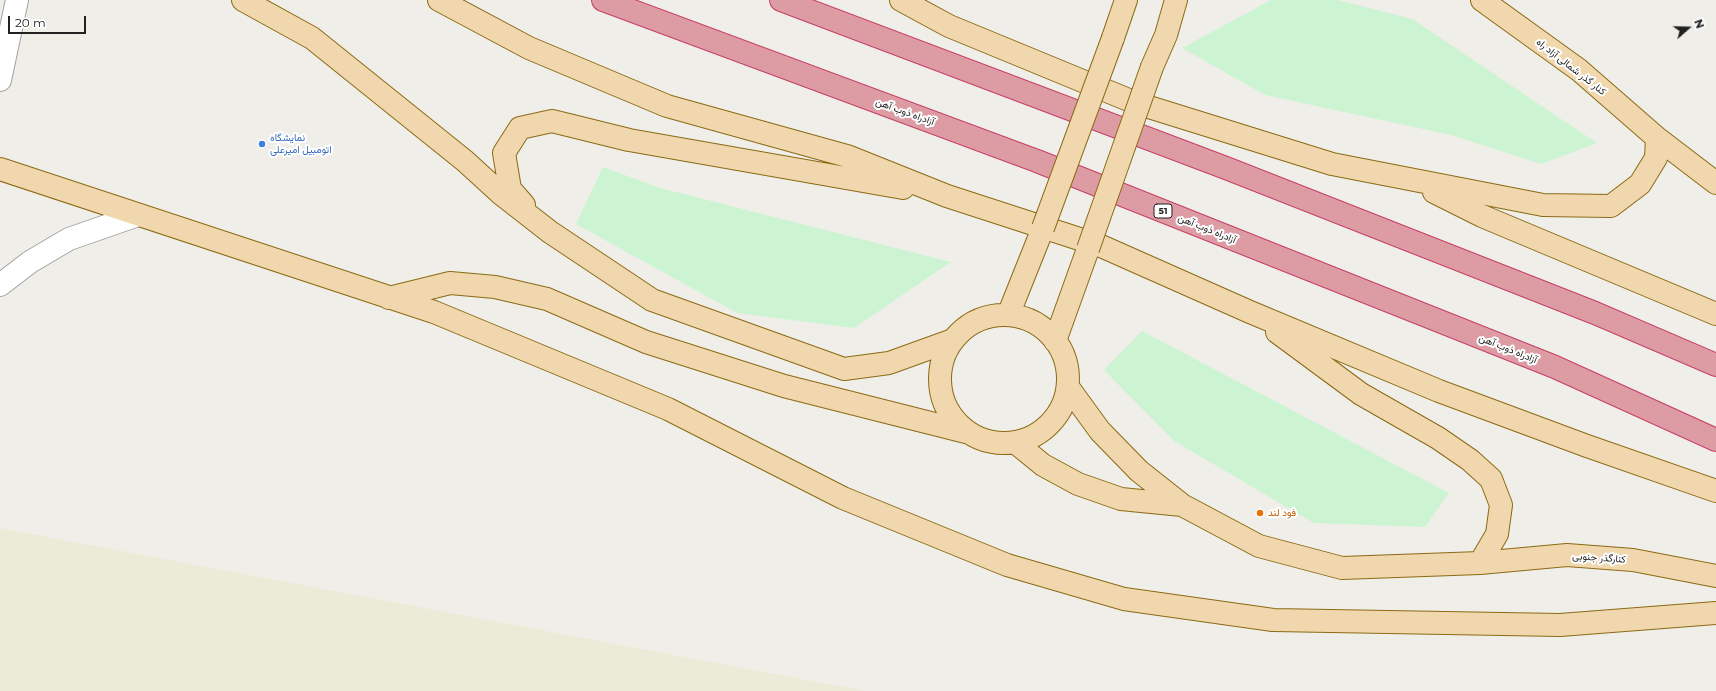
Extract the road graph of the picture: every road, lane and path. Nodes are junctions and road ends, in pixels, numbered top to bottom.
1 (17, 0) edge
2 (243, 0) edge
3 (439, 0) edge
4 (602, 0) edge
5 (781, 0) edge
6 (901, 0) edge
7 (1126, 0) edge
8 (1176, 0) edge
9 (1482, 0) edge
10 (0, 80) edge
11 (1657, 138) junction
12 (0, 169) edge
13 (1410, 179) junction
14 (1716, 183) edge
15 (947, 196) junction
16 (138, 215) junction
17 (550, 232) junction
18 (0, 285) edge
19 (389, 298) junction
20 (1250, 312) junction
21 (1009, 313) junction
22 (1716, 314) edge
23 (950, 341) junction
24 (1055, 341) junction
25 (1716, 365) edge
26 (1068, 387) junction
27 (966, 432) junction
28 (1716, 440) edge
29 (1016, 443) junction
30 (1716, 491) edge
31 (1182, 505) junction
32 (1480, 562) junction
33 (1716, 576) edge
34 (1716, 613) edge

1 - 10 street
2 - 17 main road
3 - 15 main road
4 - 28 highway, آزادراه ذوب آهن / 51
5 - 25 highway
6 - 13 main road
7 - 21 main road, bridge
8 - 24 main road, bridge
9 - 11 main road, کنار گذر شمالی آزاد راه
11 - 13 main road
11 - 14 main road, کنار گذر شمالی آزاد راه
12 - 16 main road
13 - 22 main road
15 - 17 main road
15 - 20 main road
16 - 18 street
16 - 19 main road
17 - 23 main road
19 - 27 main road
19 - 34 main road
20 - 30 main road
20 - 32 main road
21 - 23 main road
21 - 24 main road
23 - 27 main road
24 - 26 main road
26 - 29 main road
26 - 31 main road
27 - 29 main road
29 - 31 main road
31 - 32 main road, کنارگذر جنوبی
32 - 33 main road, کنارگذر جنوبی

